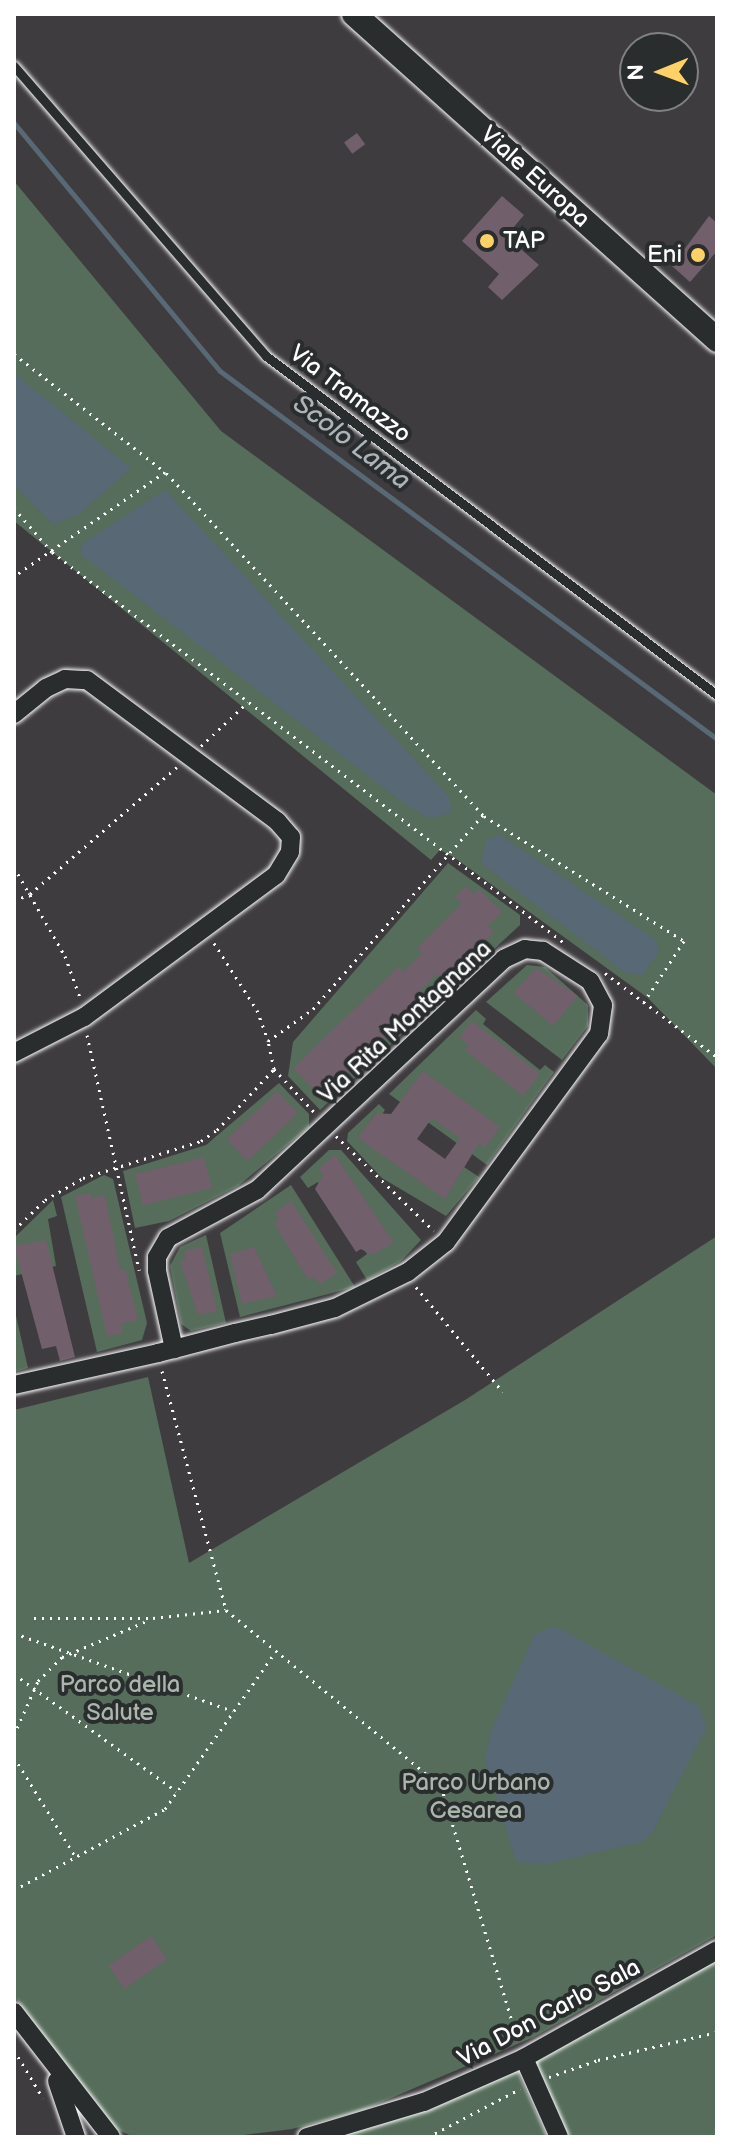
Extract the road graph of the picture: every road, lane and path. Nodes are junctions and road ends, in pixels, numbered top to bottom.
1 (354, 14) edge
2 (14, 66) edge
3 (717, 340) edge
4 (14, 354) edge
5 (165, 472) junction
6 (14, 508) edge
7 (52, 552) junction
8 (14, 576) edge
9 (717, 695) edge
10 (248, 702) junction
11 (14, 714) edge
12 (191, 755) junction
13 (483, 815) junction
14 (447, 855) junction
15 (14, 867) edge
16 (30, 894) junction
17 (14, 901) edge
18 (205, 928) junction
19 (569, 946) dead end
20 (594, 965) dead end
21 (644, 1002) junction
22 (84, 1017) junction
23 (268, 1041) junction
24 (14, 1053) edge
25 (717, 1057) edge
26 (274, 1069) junction
27 (319, 1118) dead end
28 (334, 1135) dead end
29 (115, 1167) junction
30 (15, 1227) edge
31 (436, 1233) dead end
32 (142, 1284) dead end
33 (416, 1287) dead end
34 (167, 1354) junction
35 (14, 1385) edge
36 (503, 1392) dead end
37 (226, 1610) junction
38 (34, 1618) dead end
39 (153, 1618) junction
40 (14, 1633) edge
41 (70, 1652) junction
42 (274, 1654) junction
43 (14, 1674) edge
44 (34, 1688) junction
45 (234, 1711) junction
46 (14, 1735) edge
47 (14, 1757) edge
48 (177, 1791) junction
49 (75, 1856) junction
50 (14, 1890) edge
51 (717, 1950) edge
52 (14, 2012) edge
53 (717, 2032) edge
54 (14, 2050) edge
55 (517, 2053) junction
56 (51, 2063) junction
57 (495, 2071) junction
58 (535, 2083) junction
59 (506, 2095) junction
60 (49, 2110) dead end
61 (76, 2137) edge
62 (111, 2137) edge
63 (307, 2137) edge
64 (428, 2137) edge
65 (559, 2137) edge

1 - 3 main road, Viale Europa
2 - 9 lane, Via Tramazzo
4 - 5 path
5 - 7 path
5 - 13 path
6 - 7 path
7 - 8 path
7 - 10 path
10 - 12 path
10 - 14 path
11 - 12 street
12 - 16 path
12 - 18 street
13 - 14 path
13 - 21 path
14 - 19 path
14 - 23 path
15 - 16 path
16 - 17 path
16 - 22 path
18 - 22 street
18 - 23 path
20 - 21 path
21 - 25 path
22 - 24 street
22 - 29 path
23 - 26 path
26 - 27 path
26 - 29 path
28 - 31 path
29 - 30 path
29 - 32 path
33 - 36 path
34 - 34 street, Via Rita Montagnana
34 - 35 street, Via Rita Montagnana
34 - 37 path
37 - 39 path
37 - 42 path
38 - 39 path
39 - 41 path
40 - 41 path
41 - 44 path
41 - 45 path
42 - 45 path
42 - 55 path
43 - 44 path
44 - 46 path
44 - 48 path
45 - 48 path
47 - 49 path
48 - 49 path
49 - 50 path
51 - 55 street, Via Don Carlo Sala
52 - 56 street
53 - 58 path
54 - 60 path
55 - 57 street, Via Don Carlo Sala
55 - 58 street
56 - 61 street
56 - 62 street
57 - 59 path
57 - 63 street, Via Don Carlo Sala
58 - 59 path
58 - 65 street
59 - 64 path

